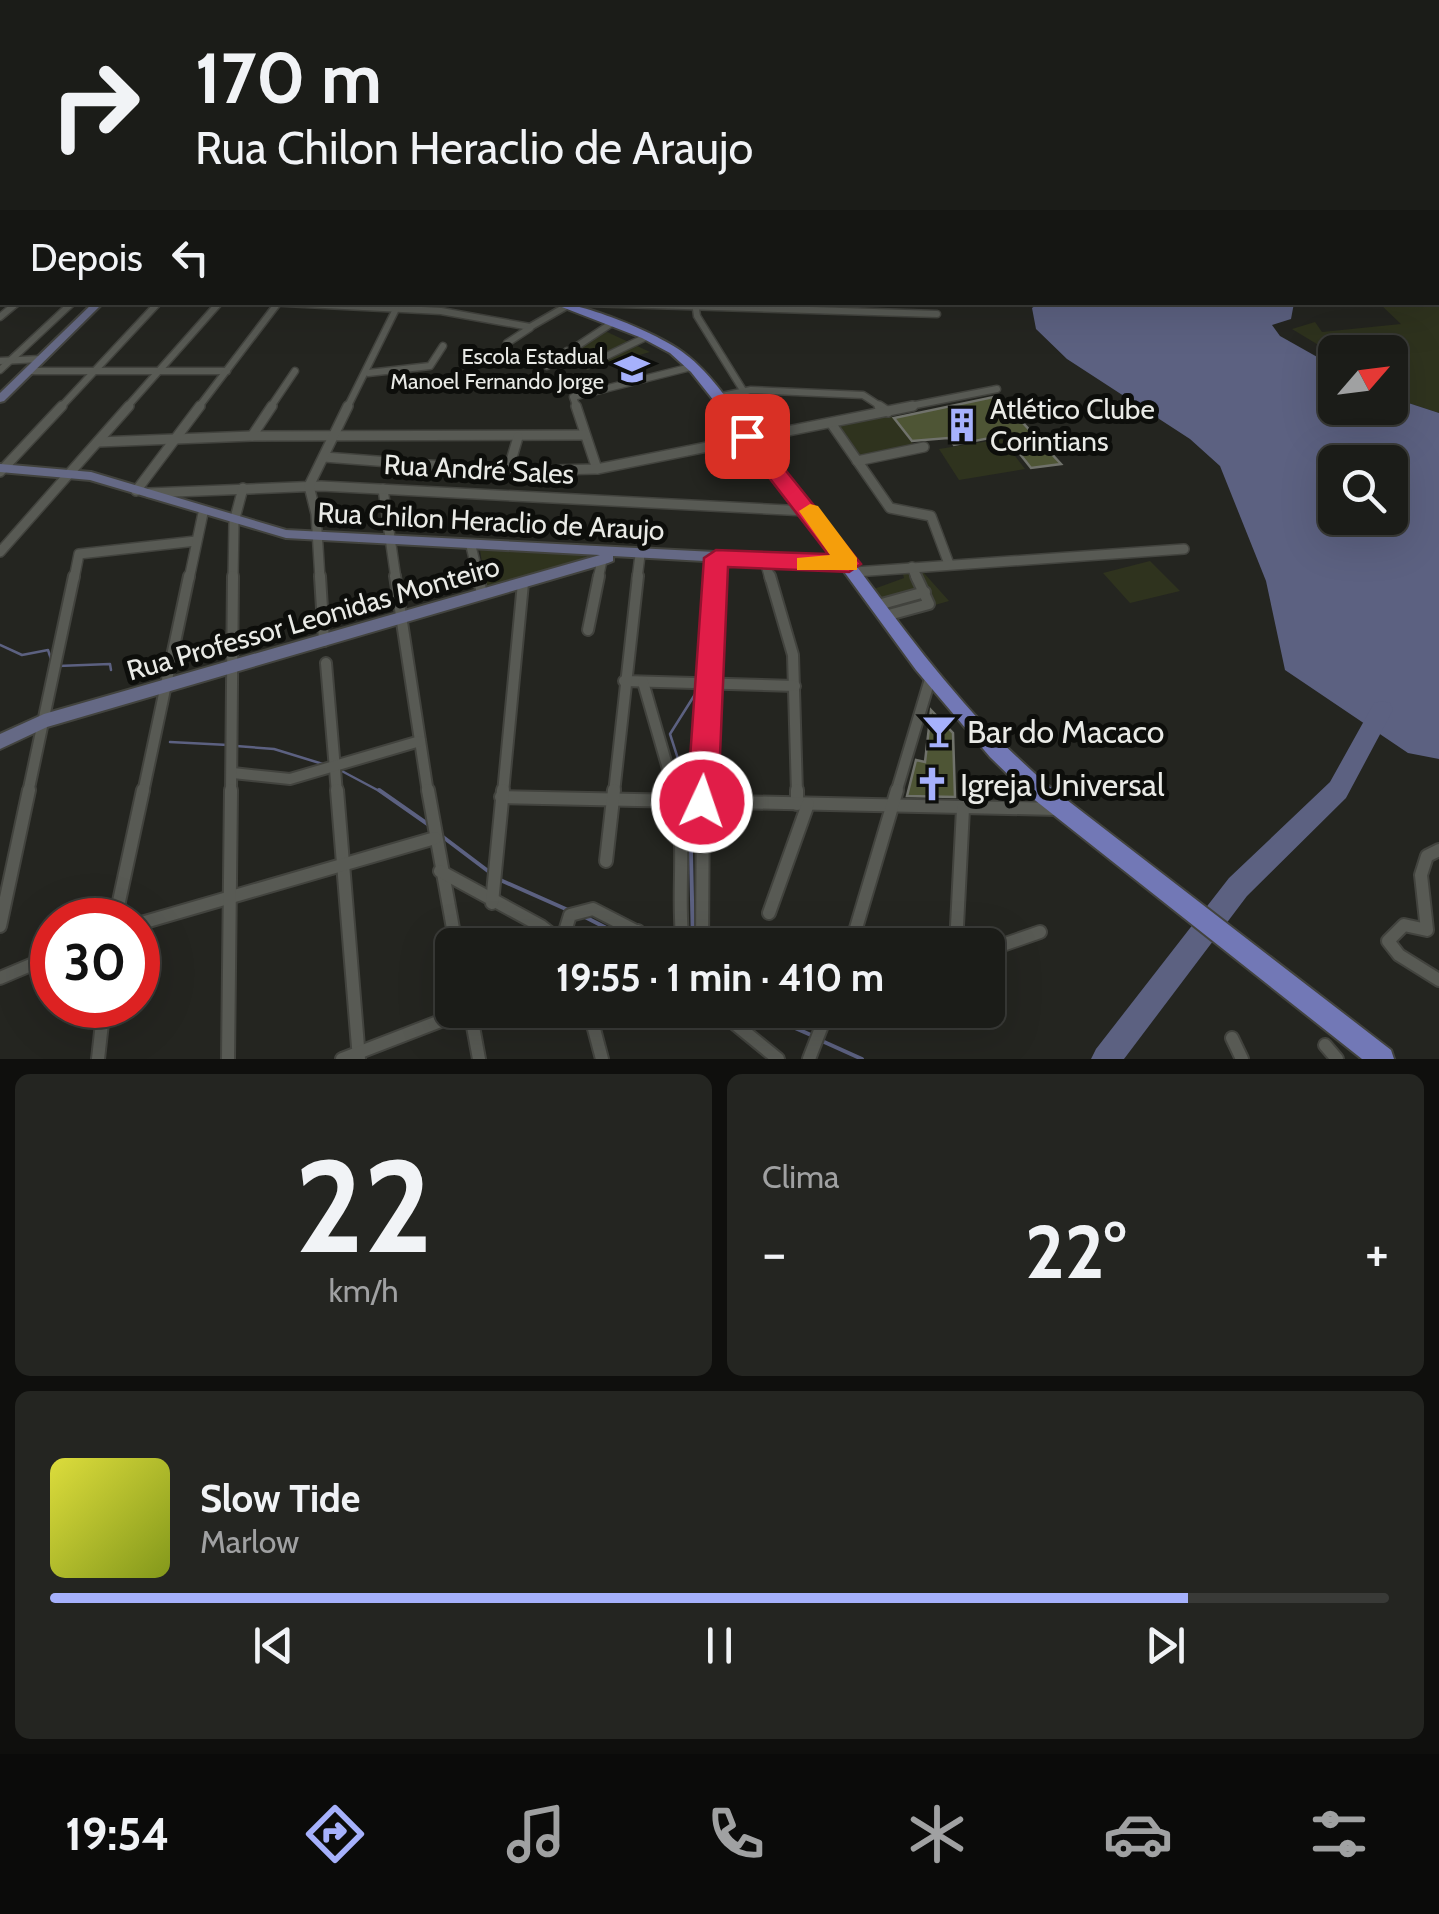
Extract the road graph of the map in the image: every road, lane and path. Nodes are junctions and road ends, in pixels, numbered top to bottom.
1 (70, 305) edge
2 (97, 305) edge
3 (156, 305) edge
4 (218, 305) edge
5 (276, 305) edge
6 (317, 305) edge
7 (556, 305) edge
8 (562, 305) edge
9 (694, 306) edge
10 (850, 307) edge
11 (396, 309) junction
12 (606, 313) edge
13 (938, 314) dead end
14 (530, 328) junction
15 (648, 336) junction
16 (507, 343) dead end
17 (444, 346) dead end
18 (566, 351) junction
19 (40, 359) junction
20 (0, 360) edge
21 (10, 360) junction
22 (547, 366) dead end
23 (691, 367) junction
24 (0, 370) edge
25 (96, 370) junction
26 (30, 371) junction
27 (227, 371) junction
28 (295, 371) dead end
29 (162, 372) junction
30 (368, 373) junction
31 (997, 389) dead end
32 (741, 391) junction
33 (572, 397) joint
34 (717, 397) junction
35 (0, 399) edge
36 (888, 412) junction
37 (831, 423) junction
38 (585, 435) junction
39 (770, 435) junction
40 (252, 436) junction
41 (337, 436) junction
42 (518, 437) junction
43 (177, 438) junction
44 (750, 439) junction
45 (98, 442) junction
46 (924, 447) dead end
47 (324, 457) junction
48 (770, 460) junction
49 (857, 461) junction
50 (1, 469) edge
51 (597, 470) junction
52 (508, 471) junction
53 (71, 473) junction
54 (309, 486) junction
55 (244, 488) junction
56 (383, 489) junction
57 (141, 492) junction
58 (810, 511) junction
59 (203, 512) junction
60 (234, 522) junction
61 (316, 536) junction
62 (385, 539) junction
63 (196, 541) junction
64 (471, 546) junction
65 (1184, 549) dead end
66 (0, 552) edge
67 (80, 554) joint
68 (620, 554) junction
69 (640, 555) junction
70 (716, 558) junction
71 (602, 560) junction
72 (765, 561) junction
73 (949, 564) junction
74 (912, 567) junction
75 (852, 568) junction
76 (523, 583) junction
77 (482, 594) junction
78 (882, 611) junction
79 (402, 617) junction
80 (588, 630) dead end
81 (324, 641) junction
82 (326, 663) dead end
83 (234, 667) junction
84 (931, 676) junction
85 (624, 681) junction
86 (643, 682) junction
87 (709, 683) junction
88 (795, 686) junction
89 (166, 688) junction
90 (44, 721) junction
91 (420, 741) junction
92 (0, 742) edge
93 (334, 766) junction
94 (233, 773) junction
95 (501, 797) junction
96 (611, 798) junction
97 (678, 801) junction
98 (702, 802) junction
99 (802, 804) junction
100 (895, 808) junction
101 (964, 809) junction
102 (1065, 809) junction
103 (435, 838) junction
104 (1439, 850) edge
105 (606, 860) dead end
106 (342, 864) junction
107 (440, 872) junction
108 (230, 895) junction
109 (120, 898) edge
110 (492, 903) junction
111 (769, 913) dead end
112 (160, 917) edge
113 (0, 926) edge
114 (452, 928) edge
115 (537, 928) edge
116 (565, 928) edge
117 (633, 928) edge
118 (681, 928) edge
119 (702, 928) edge
120 (856, 928) edge
121 (957, 928) edge
122 (1040, 932) dead end
123 (1433, 932) edge
124 (1005, 944) edge
125 (30, 965) edge
126 (0, 978) edge
127 (1439, 980) edge
128 (435, 1024) edge
129 (101, 1028) edge
130 (473, 1028) edge
131 (593, 1028) edge
132 (740, 1028) edge
133 (821, 1028) edge
134 (1232, 1038) dead end
135 (1325, 1045) dead end
136 (359, 1055) edge
137 (98, 1059) edge
138 (228, 1059) edge
139 (342, 1059) edge
140 (479, 1059) edge
141 (602, 1059) edge
142 (778, 1059) edge
143 (809, 1059) edge
144 (1242, 1059) edge
145 (1338, 1059) edge
146 (1382, 1059) edge

1 - 21 street
2 - 19 street
3 - 25 street
4 - 29 street
5 - 27 street
6 - 11 street
7 - 14 street
8 - 12 main road
9 - 10 street
9 - 12 street
9 - 32 street
10 - 13 street
11 - 14 street
11 - 30 street
12 - 15 main road
12 - 18 street
14 - 16 street
15 - 18 street
15 - 23 main road
17 - 30 street
18 - 22 street
19 - 21 street
19 - 26 street
20 - 21 street
21 - 24 street
23 - 33 street
23 - 34 main road
25 - 26 street
25 - 29 street
25 - 50 street
26 - 35 street
27 - 29 street
27 - 43 street
28 - 40 street
29 - 45 street
30 - 41 street
31 - 36 street
32 - 34 street
32 - 36 street
32 - 39 street
33 - 38 street
34 - 44 main road
36 - 37 street
37 - 39 street
37 - 49 street
38 - 42 street
38 - 51 street
39 - 44 street
39 - 48 street
40 - 41 street
40 - 43 street
41 - 42 street
41 - 47 street
42 - 52 street
43 - 45 street
43 - 57 street
44 - 48 main road
44 - 51 street
45 - 53 street
46 - 49 street
47 - 52 street
47 - 54 street
48 - 58 main road
49 - 73 street
50 - 53 street, Rua André Sales
51 - 52 street
53 - 57 street, Rua André Sales
53 - 66 street
54 - 55 street, Rua André Sales
54 - 56 street, Rua André Sales
54 - 61 street
55 - 57 street, Rua André Sales
55 - 60 street
56 - 58 street, Rua André Sales
56 - 62 street
57 - 59 street, Rua Chilon Heraclio de Araujo
58 - 75 main road
59 - 60 street, Rua Chilon Heraclio de Araujo
59 - 63 street
60 - 61 street, Rua Chilon Heraclio de Araujo
60 - 83 street
61 - 62 street, Rua Chilon Heraclio de Araujo
61 - 81 street
62 - 64 street, Rua Chilon Heraclio de Araujo
62 - 79 street
63 - 67 street
63 - 89 street
64 - 68 street, Rua Chilon Heraclio de Araujo
64 - 77 street
65 - 73 street
67 - 90 street
68 - 69 street, Rua Chilon Heraclio de Araujo
68 - 71 street, Rua Professor Leonidas Monteiro
69 - 70 street, Rua Chilon Heraclio de Araujo
69 - 85 street
70 - 72 street, Rua Chilon Heraclio de Araujo
70 - 87 street
71 - 76 street, Rua Professor Leonidas Monteiro
71 - 80 street
72 - 75 street, Rua Chilon Heraclio de Araujo
72 - 88 street
73 - 74 street
74 - 75 street
74 - 78 street
75 - 78 main road
76 - 77 street, Rua Professor Leonidas Monteiro
76 - 95 street
77 - 79 street, Rua Professor Leonidas Monteiro
78 - 84 main road
79 - 81 street, Rua Professor Leonidas Monteiro
79 - 91 street
81 - 83 street, Rua Professor Leonidas Monteiro
82 - 93 street
83 - 89 street, Rua Professor Leonidas Monteiro
83 - 94 street
84 - 100 street
84 - 102 main road
85 - 86 street
85 - 96 street
86 - 87 street
86 - 97 street
87 - 88 street
87 - 98 street
88 - 99 street
89 - 90 street, Rua Professor Leonidas Monteiro
89 - 109 street
90 - 92 street, Rua Professor Leonidas Monteiro
90 - 113 street
91 - 93 street
91 - 103 street
93 - 94 street
93 - 106 street
94 - 108 street
95 - 96 street
95 - 110 street
96 - 97 street
96 - 105 street
97 - 98 street
97 - 118 street
98 - 99 street
98 - 119 street
99 - 100 street
99 - 111 street
100 - 101 street
100 - 120 street
101 - 102 street
101 - 121 street
102 - 146 main road
103 - 106 street
103 - 107 street
104 - 123 street
106 - 108 street
106 - 136 street
107 - 110 street
107 - 114 street
108 - 112 street
108 - 138 street
110 - 115 street
116 - 117 street
122 - 124 street
123 - 127 street
125 - 126 street
128 - 136 street
129 - 137 street
130 - 140 street
131 - 141 street
132 - 142 street
133 - 143 street
134 - 144 street
135 - 145 street
136 - 139 street

